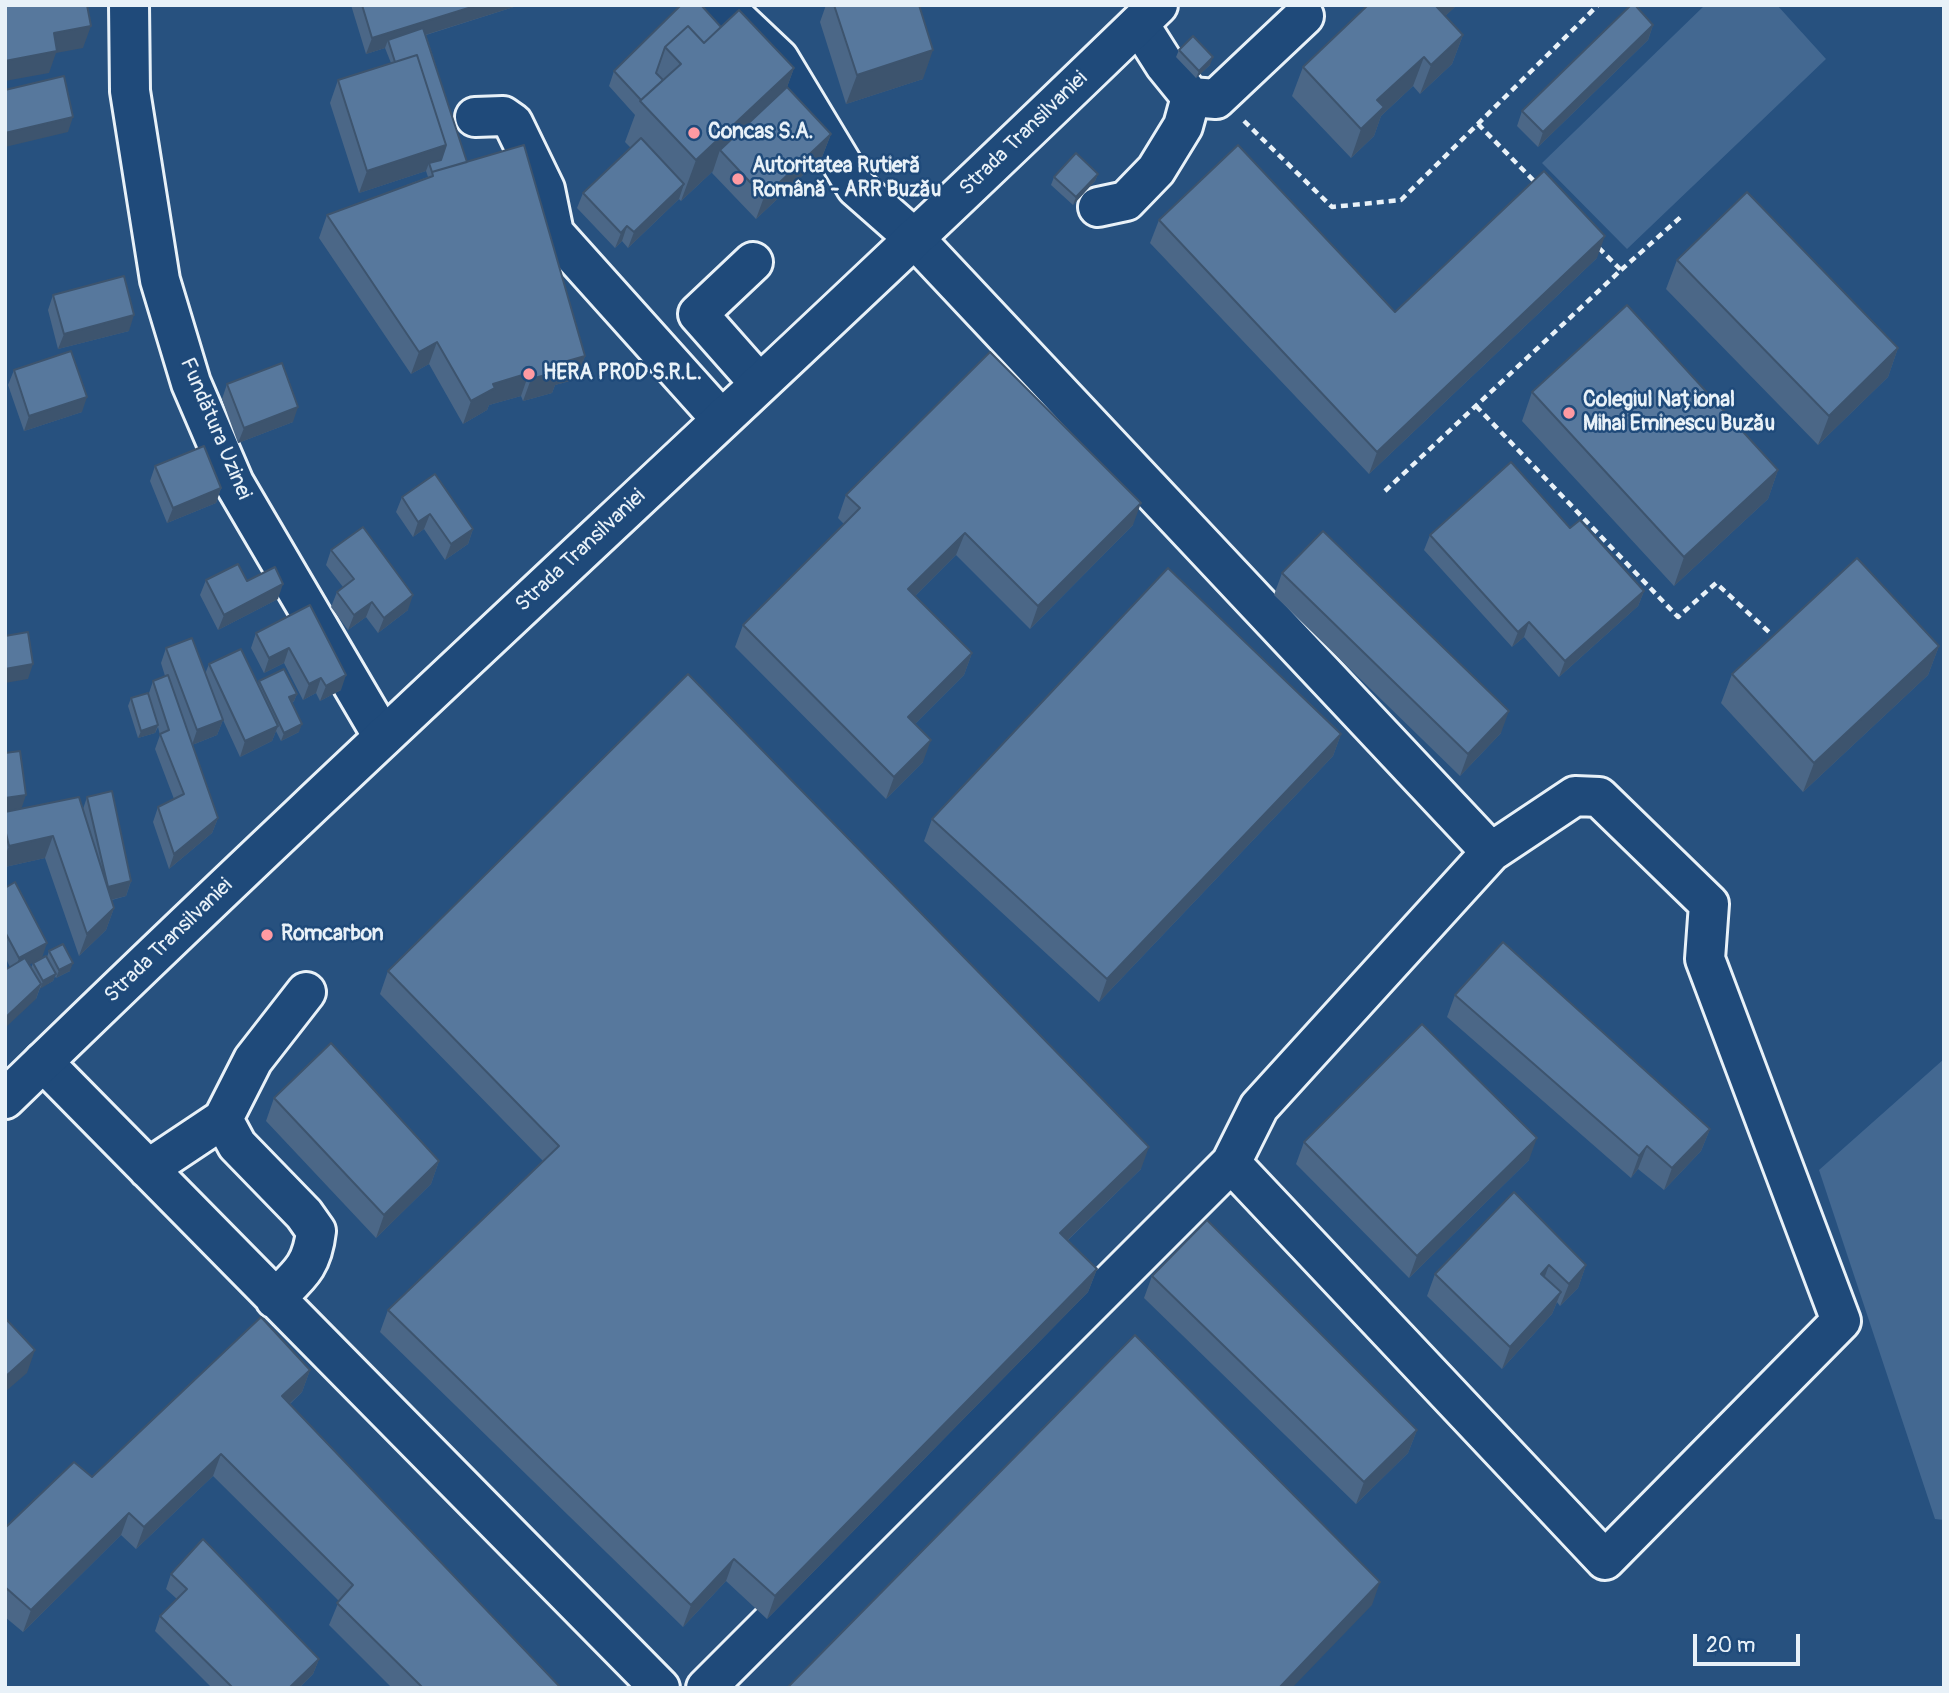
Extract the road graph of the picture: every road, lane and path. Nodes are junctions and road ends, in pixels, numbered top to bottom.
1 (129, 5) edge
2 (722, 5) edge
3 (1598, 5) edge
4 (1149, 15) edge
5 (1304, 16) dead end
6 (1197, 107) junction
7 (475, 117) dead end
8 (1478, 124) junction
9 (1545, 192) edge
10 (1098, 207) dead end
11 (1683, 215) dead end
12 (915, 239) junction
13 (1592, 241) edge
14 (753, 262) dead end
15 (1621, 270) junction
16 (759, 383) junction
17 (1476, 406) junction
18 (721, 419) junction
19 (1385, 491) dead end
20 (1770, 632) dead end
21 (383, 737) junction
22 (1491, 852) junction
23 (306, 992) dead end
24 (43, 1062) junction
25 (5, 1099) edge
26 (223, 1119) junction
27 (1231, 1163) junction
28 (148, 1170) junction
29 (275, 1299) junction
30 (660, 1688) edge
31 (706, 1688) edge

1 - 21 main road, Fundătura Uzinei
2 - 12 main road
3 - 8 path
4 - 6 main road
4 - 12 main road, Strada Transilvaniei
5 - 6 main road
6 - 8 path
6 - 10 main road
7 - 18 main road
8 - 9 path
11 - 15 path
12 - 16 main road, Strada Transilvaniei
12 - 22 main road
13 - 15 path
14 - 16 main road
15 - 17 path
16 - 18 main road, Strada Transilvaniei
17 - 19 path
17 - 20 path
18 - 21 main road, Strada Transilvaniei
21 - 24 main road, Strada Transilvaniei
22 - 27 main road
22 - 27 main road
23 - 26 main road
24 - 25 main road, Strada Transilvaniei
24 - 28 main road
26 - 28 main road
26 - 29 main road
27 - 31 main road
28 - 29 main road
29 - 30 main road

